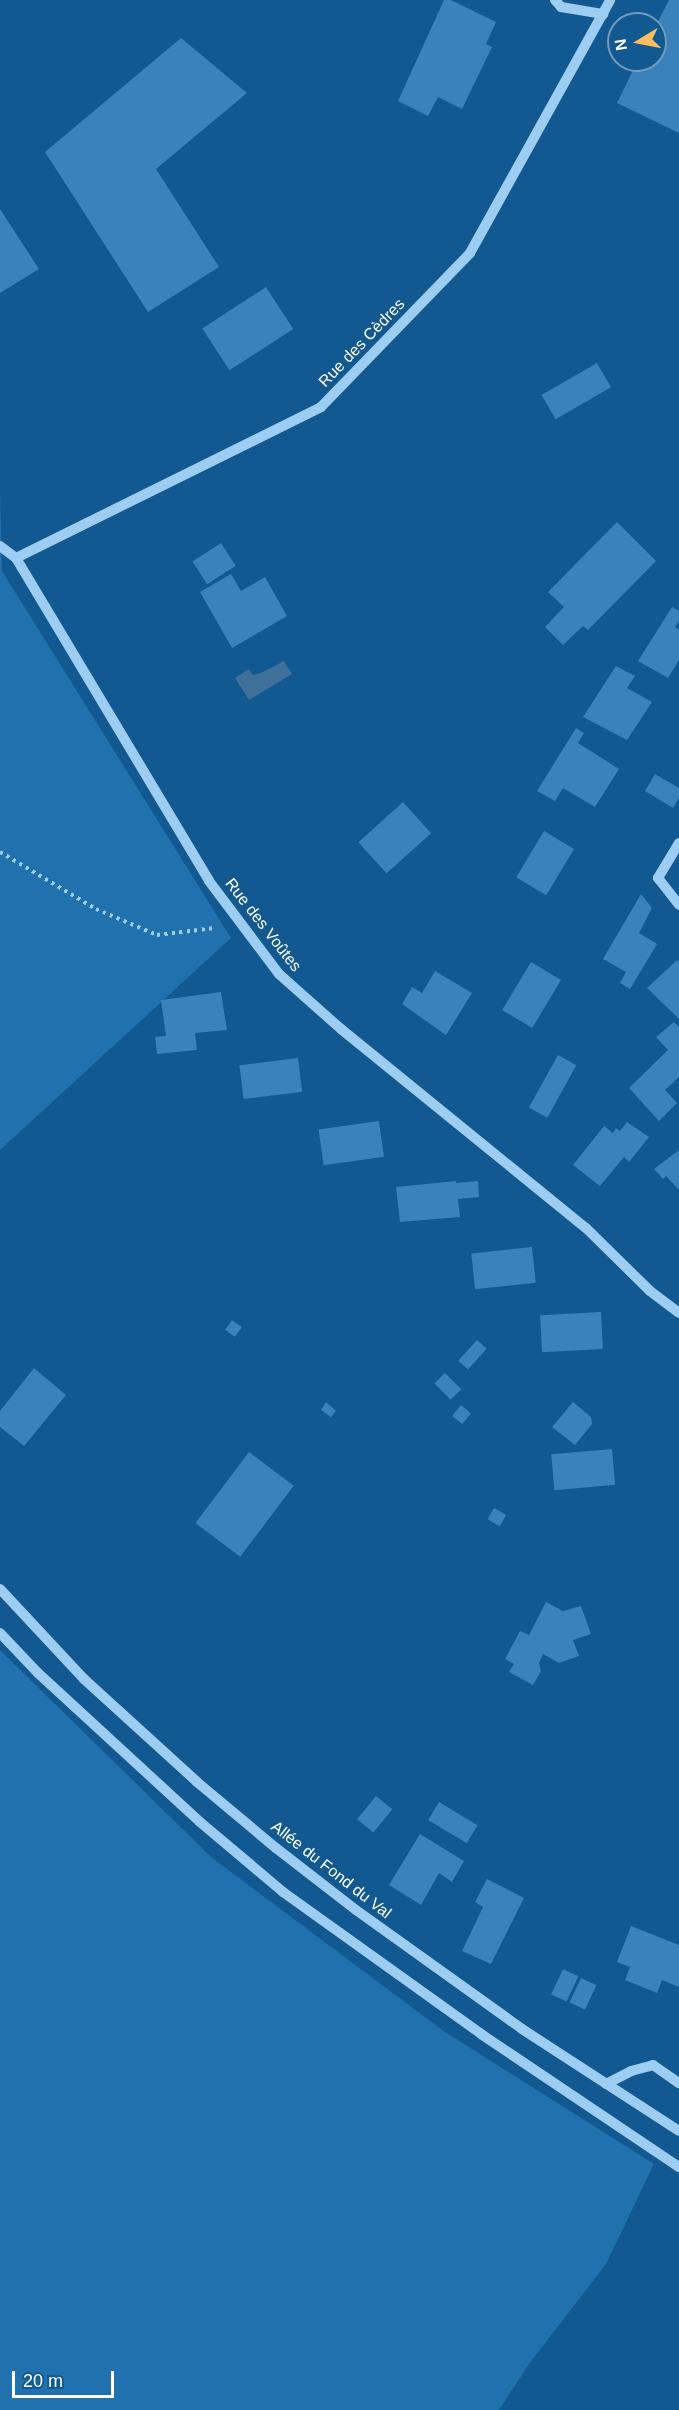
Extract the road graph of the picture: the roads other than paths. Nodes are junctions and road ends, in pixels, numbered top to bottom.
1 (555, 0) edge
2 (610, 0) edge
3 (603, 14) junction
4 (0, 546) edge
5 (16, 558) junction
6 (679, 843) edge
7 (679, 905) edge
8 (679, 1313) edge
9 (0, 1589) edge
10 (0, 1633) edge
11 (679, 2083) edge
12 (606, 2084) junction
13 (679, 2131) edge
14 (679, 2167) edge

1 - 3 street
2 - 3 street, Rue des Cèdres
3 - 5 street, Rue des Cèdres
4 - 5 street, Rue des Voûtes
5 - 8 street, Rue des Voûtes
6 - 7 street
9 - 12 street, Allée du Fond du Val
10 - 14 street
11 - 12 street
12 - 13 street, Allée du Fond du Val

